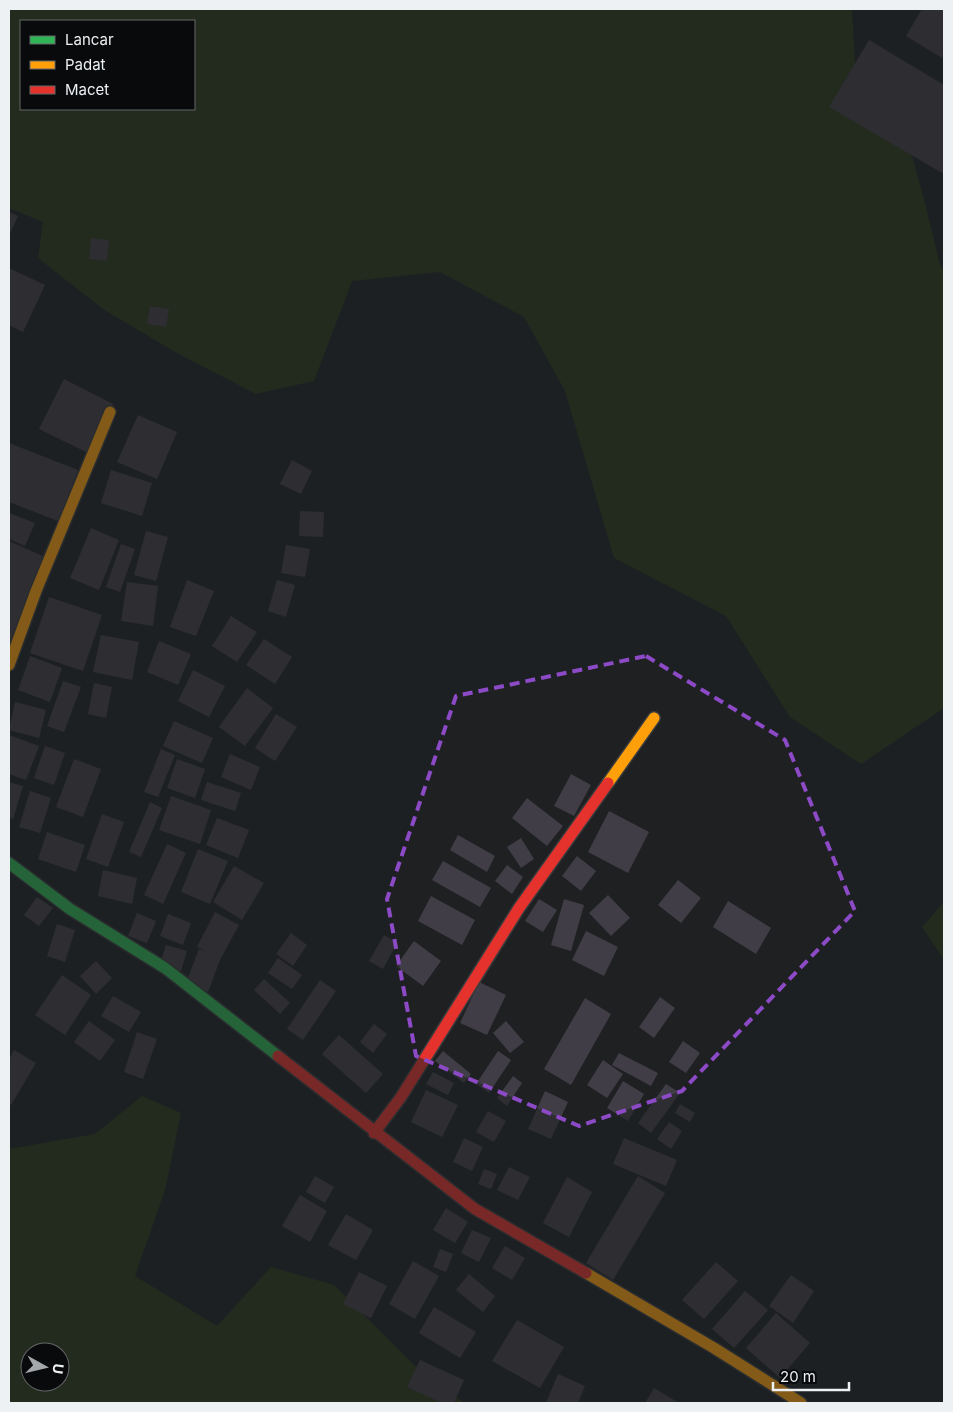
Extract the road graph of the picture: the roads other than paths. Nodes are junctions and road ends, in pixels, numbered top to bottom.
1 (110, 412) dead end
2 (9, 665) edge
3 (654, 718) dead end
4 (9, 863) edge
5 (374, 1132) junction
6 (801, 1403) edge

1 - 2 street
3 - 5 street
4 - 5 street
5 - 6 street

